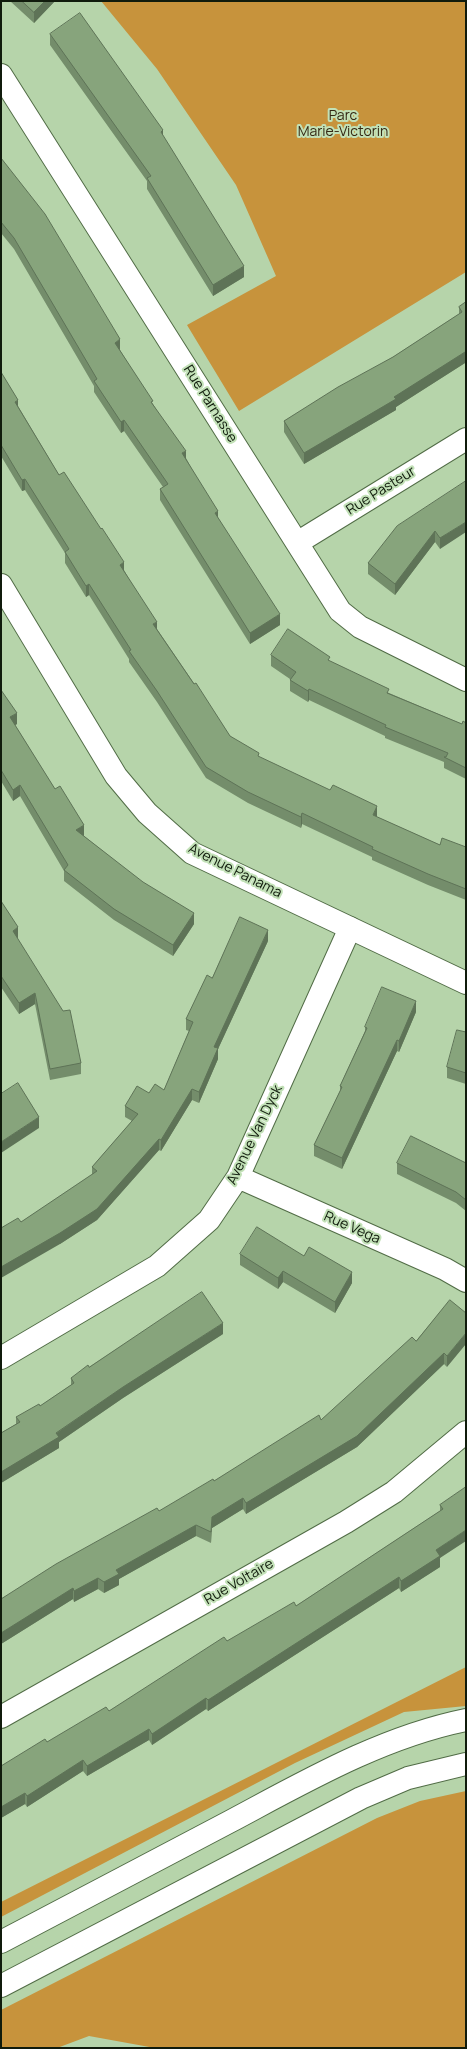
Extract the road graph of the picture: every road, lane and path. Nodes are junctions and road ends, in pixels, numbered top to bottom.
1 (1, 75) edge
2 (466, 439) edge
3 (297, 543) junction
4 (1, 585) edge
5 (466, 680) edge
6 (350, 928) junction
7 (466, 983) edge
8 (238, 1177) junction
9 (466, 1281) edge
10 (1, 1358) edge
11 (466, 1432) edge
12 (1, 1717) edge
13 (466, 1720) edge
14 (466, 1764) edge
15 (1, 1942) edge
16 (1, 1986) edge

1 - 3 main road, Rue Parnasse
2 - 3 main road, Rue Pasteur
3 - 5 main road, Rue Parnasse
4 - 6 main road, Avenue Panama
6 - 7 main road, Avenue Panama
6 - 8 main road, Avenue Van Dyck
8 - 9 main road, Rue Vega
8 - 10 main road, Avenue Van Dyck
11 - 12 main road, Rue Voltaire
13 - 15 main road
14 - 16 main road

